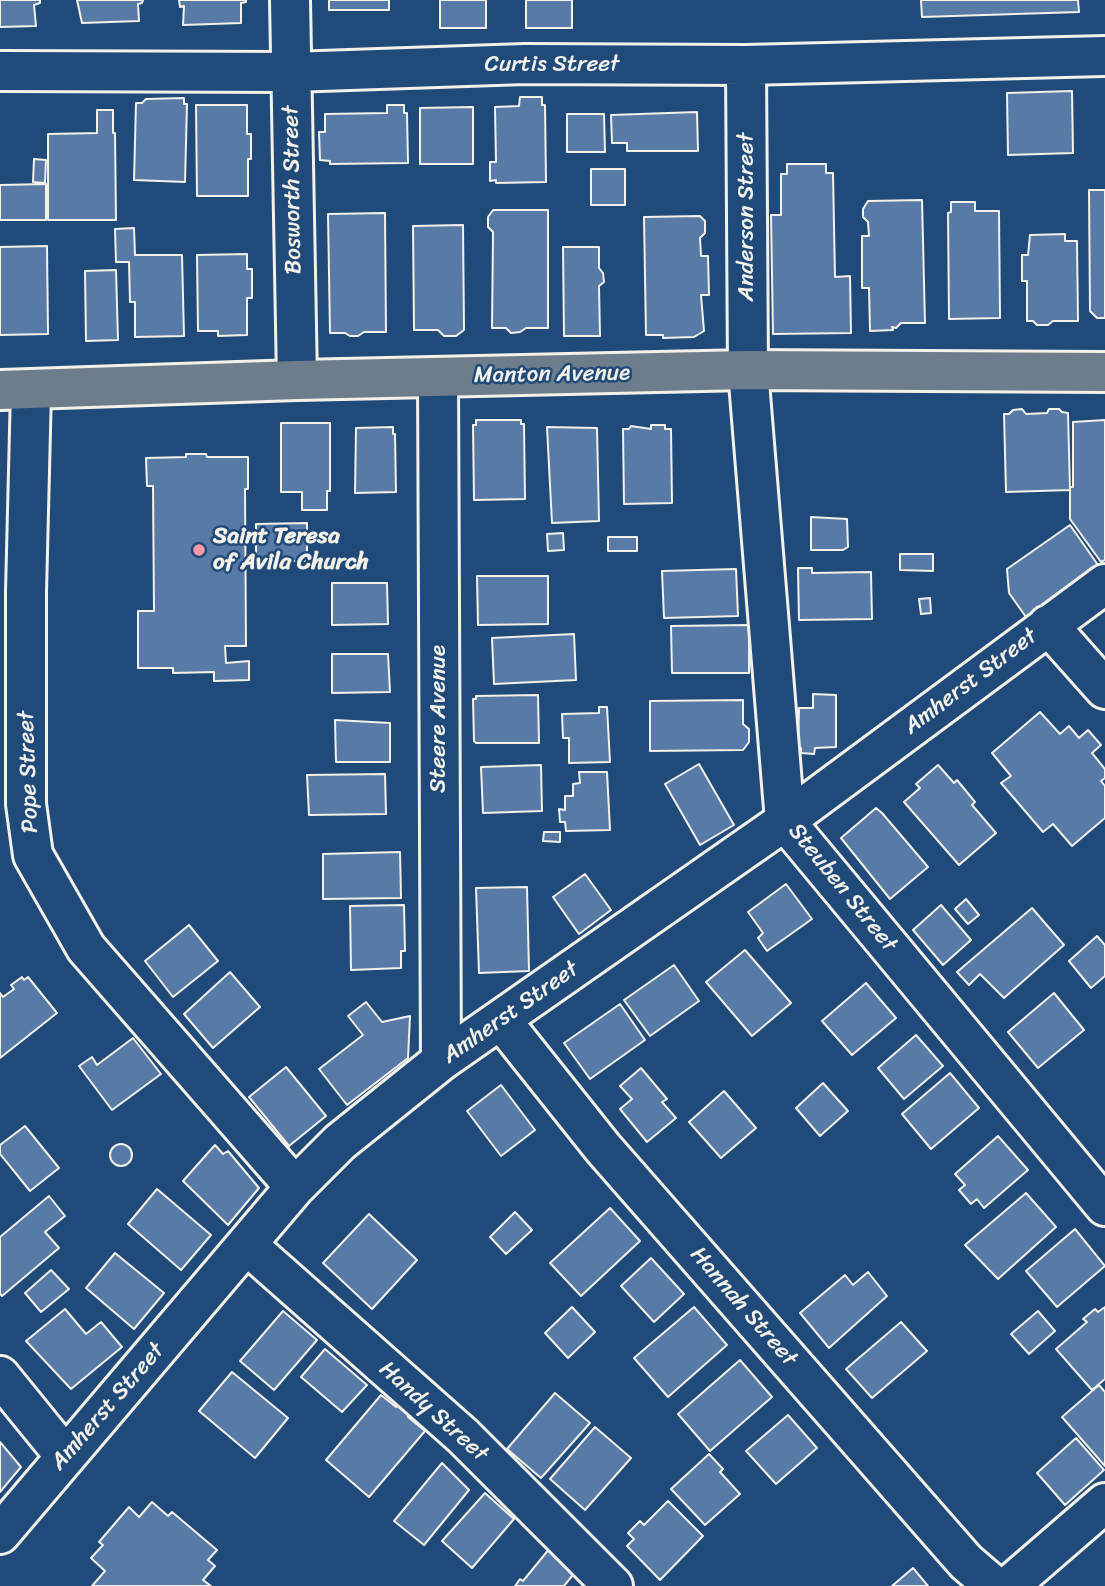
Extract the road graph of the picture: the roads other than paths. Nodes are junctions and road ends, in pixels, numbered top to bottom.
1 (290, 0) edge
2 (1105, 56) edge
3 (746, 65) junction
4 (0, 71) edge
5 (291, 72) junction
6 (748, 370) junction
7 (1105, 372) edge
8 (438, 377) junction
9 (297, 380) junction
10 (15, 390) edge
11 (1105, 583) edge
12 (13, 592) edge
13 (1048, 625) junction
14 (1105, 689) edge
15 (13, 811) edge
16 (785, 821) junction
17 (501, 1020) junction
18 (441, 1061) junction
19 (295, 1187) junction
20 (1105, 1206) edge
21 (247, 1245) junction
22 (0, 1376) edge
23 (65, 1456) junction
24 (1105, 1503) edge
25 (0, 1534) edge
26 (613, 1586) edge
27 (994, 1586) edge
28 (1009, 1586) edge

1 - 5 street, Bosworth Street
2 - 3 street, Curtis Street
3 - 5 street, Curtis Street
3 - 6 street, Anderson Street
4 - 5 street, Curtis Street
5 - 9 street, Bosworth Street
6 - 7 main road, Manton Avenue
6 - 8 main road, Manton Avenue
6 - 16 street, Steuben Street
8 - 9 main road, Manton Avenue
8 - 18 street, Steere Avenue
9 - 10 main road, Manton Avenue
10 - 12 street, Pope Street
11 - 13 street, Amherst Street
12 - 15 street, Pope Street
13 - 14 street
13 - 16 street, Amherst Street
15 - 19 street, Pope Street
16 - 17 street, Amherst Street
16 - 20 street, Steuben Street
17 - 18 street, Amherst Street
17 - 27 street, Hannah Street
18 - 19 street, Amherst Street
19 - 21 street, Amherst Street
21 - 23 street, Amherst Street
21 - 26 street, Handy Street
22 - 23 street
23 - 25 street, Amherst Street
24 - 28 street

